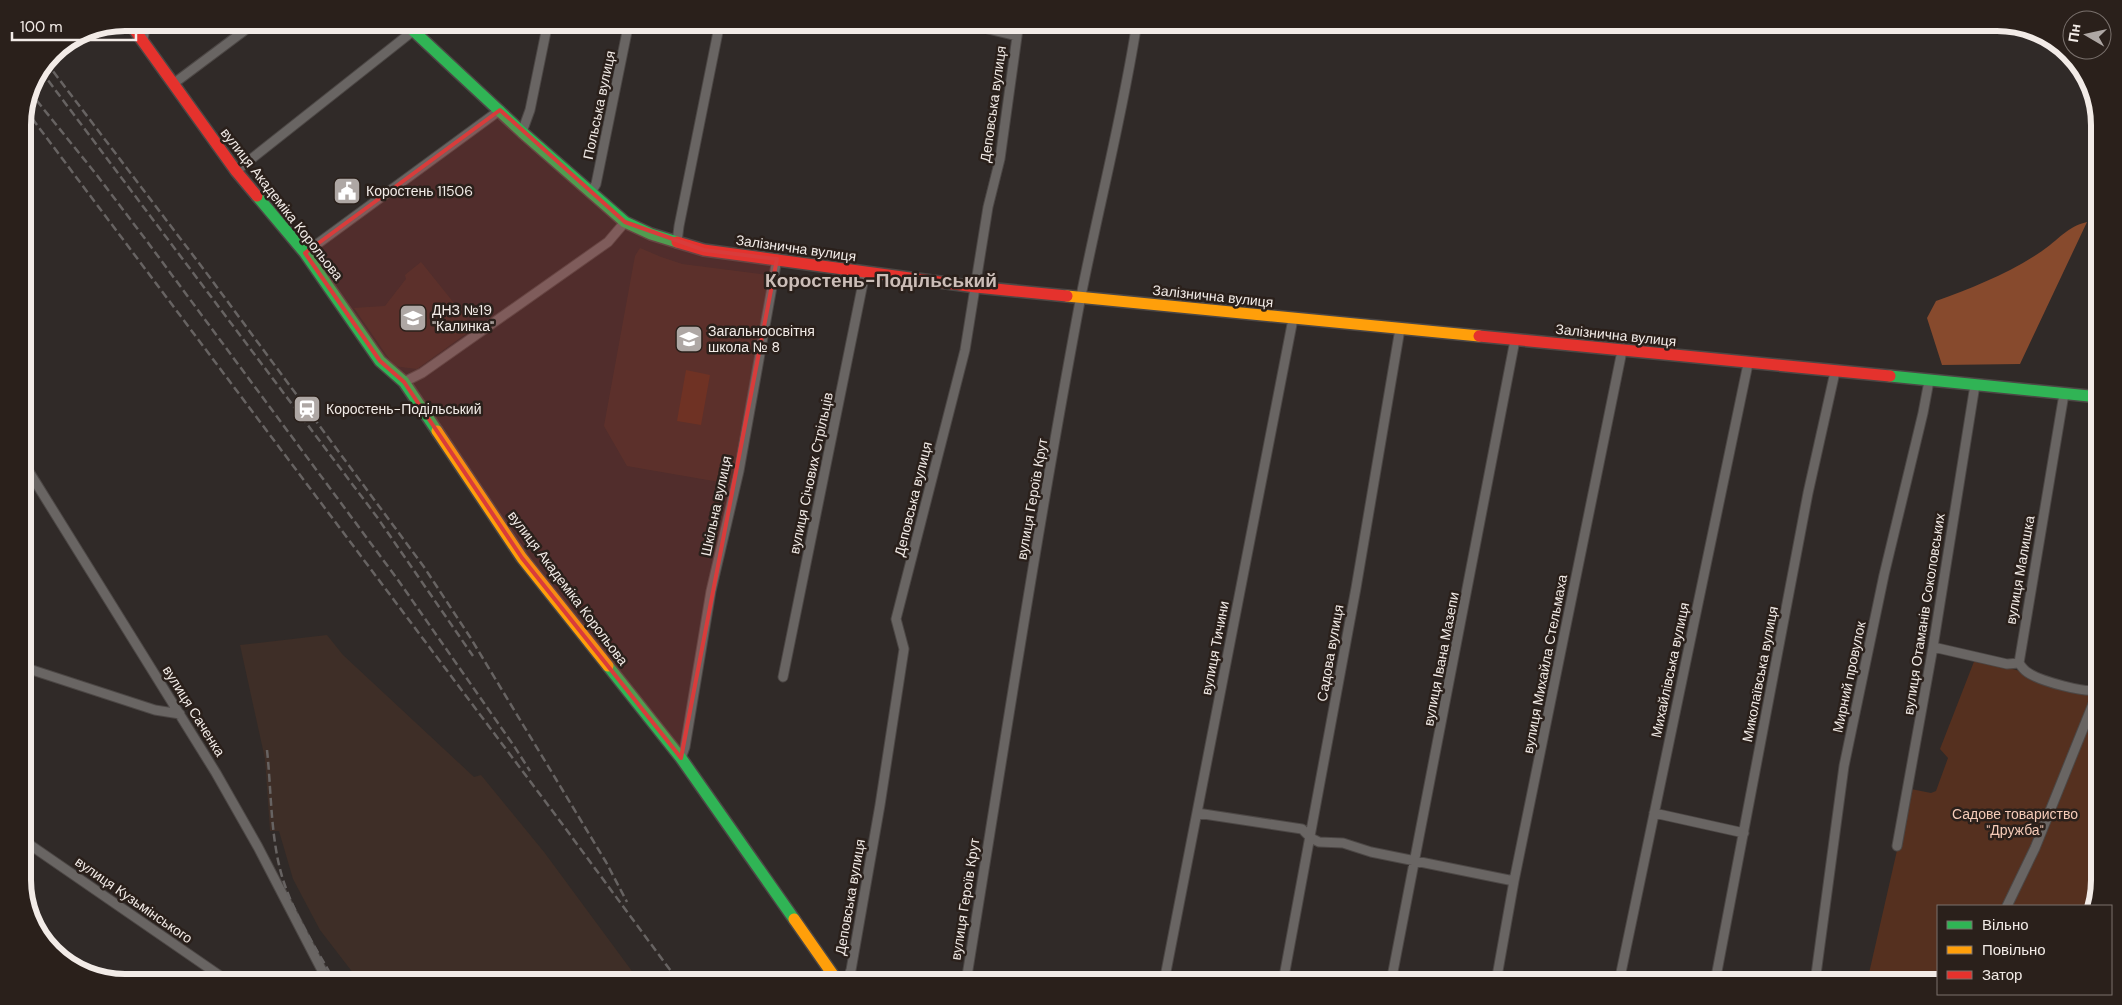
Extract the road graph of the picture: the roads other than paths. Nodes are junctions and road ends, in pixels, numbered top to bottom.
1 (136, 31) edge
2 (144, 31) edge
3 (244, 31) edge
4 (403, 31) edge
5 (414, 31) edge
6 (546, 31) edge
7 (627, 31) edge
8 (718, 31) edge
9 (996, 31) edge
10 (1018, 31) edge
11 (1136, 31) edge
12 (1017, 36) junction
13 (143, 40) junction
14 (173, 84) junction
15 (500, 110) junction
16 (522, 132) junction
17 (236, 171) junction
18 (591, 192) junction
19 (625, 222) junction
20 (677, 242) junction
21 (305, 253) junction
22 (777, 260) junction
23 (865, 273) junction
24 (976, 287) junction
25 (1081, 297) junction
26 (1293, 319) junction
27 (1400, 329) junction
28 (1516, 340) junction
29 (1622, 351) junction
30 (1748, 364) junction
31 (1835, 372) junction
32 (1928, 381) junction
33 (404, 382) junction
34 (1975, 385) junction
35 (2064, 394) junction
36 (2091, 396) edge
37 (31, 475) edge
38 (1933, 647) junction
39 (2018, 663) junction
40 (31, 670) edge
41 (783, 677) dead end
42 (2091, 691) edge
43 (2091, 710) edge
44 (180, 714) junction
45 (681, 758) junction
46 (1197, 812) junction
47 (1654, 813) junction
48 (1744, 833) junction
49 (1311, 838) junction
50 (31, 846) edge
51 (1897, 846) dead end
52 (1415, 860) junction
53 (1514, 881) junction
54 (2007, 905) edge
55 (217, 974) edge
56 (324, 974) edge
57 (832, 974) edge
58 (849, 974) edge
59 (967, 974) edge
60 (1166, 974) edge
61 (1286, 974) edge
62 (1393, 974) edge
63 (1497, 974) edge
64 (1620, 974) edge
65 (1717, 974) edge
66 (1816, 974) edge

1 - 13 street, вулиця Академіка Корольова
2 - 13 street
3 - 14 street
4 - 17 street
5 - 15 street, Залізнична вулиця
6 - 16 street
7 - 18 street, Польська вулиця
8 - 20 street
9 - 12 street
10 - 12 street, Деповська вулиця
11 - 25 street, вулиця Героїв Крут
12 - 24 street, Деповська вулиця
13 - 14 street, вулиця Академіка Корольова
14 - 17 street, вулиця Академіка Корольова
15 - 16 street, Залізнична вулиця
15 - 21 street
16 - 18 street, Залізнична вулиця
17 - 21 street, вулиця Академіка Корольова
18 - 19 street, Залізнична вулиця
19 - 20 street, Залізнична вулиця
19 - 33 street
20 - 22 street, Залізнична вулиця
21 - 33 street, вулиця Академіка Корольова
22 - 23 street, Залізнична вулиця
22 - 45 street, Шкільна вулиця
23 - 24 street, Залізнична вулиця
23 - 41 street, вулиця Січових Стрільців
24 - 25 street, Залізнична вулиця
24 - 58 street, Деповська вулиця
25 - 26 street, Залізнична вулиця
25 - 59 street, вулиця Героїв Крут
26 - 27 street, Залізнична вулиця
26 - 46 street, вулиця Тичини
27 - 28 street, Залізнична вулиця
27 - 49 street, Садова вулиця
28 - 29 street, Залізнична вулиця
28 - 52 street, вулиця Івана Мазепи
29 - 30 street, Залізнична вулиця
29 - 53 street, вулиця Михайла Стельмаха
30 - 31 street, Залізнична вулиця
30 - 47 street, Михайлівська вулиця
31 - 32 street, Залізнична вулиця
31 - 48 street, Миколаївська вулиця
32 - 34 street, Залізнична вулиця
32 - 66 street, Мирний провулок
33 - 45 street, вулиця Академіка Корольова
34 - 35 street, Залізнична вулиця
34 - 38 street, вулиця Отаманів Соколовських
35 - 36 street, Залізнична вулиця
35 - 39 street, вулиця Малишка
37 - 44 street, вулиця Саченка
38 - 39 street
38 - 51 street, вулиця Отаманів Соколовських
39 - 42 street
40 - 44 street
43 - 54 street
44 - 56 street, вулиця Саченка
45 - 57 street, вулиця Академіка Корольова
46 - 49 street
46 - 60 street, вулиця Тичини
47 - 48 street
47 - 64 street, Михайлівська вулиця
48 - 65 street, Миколаївська вулиця
49 - 52 street
49 - 61 street, Садова вулиця
50 - 55 street, вулиця Кузьмінського
52 - 53 street
52 - 62 street, вулиця Івана Мазепи
53 - 63 street, вулиця Михайла Стельмаха

